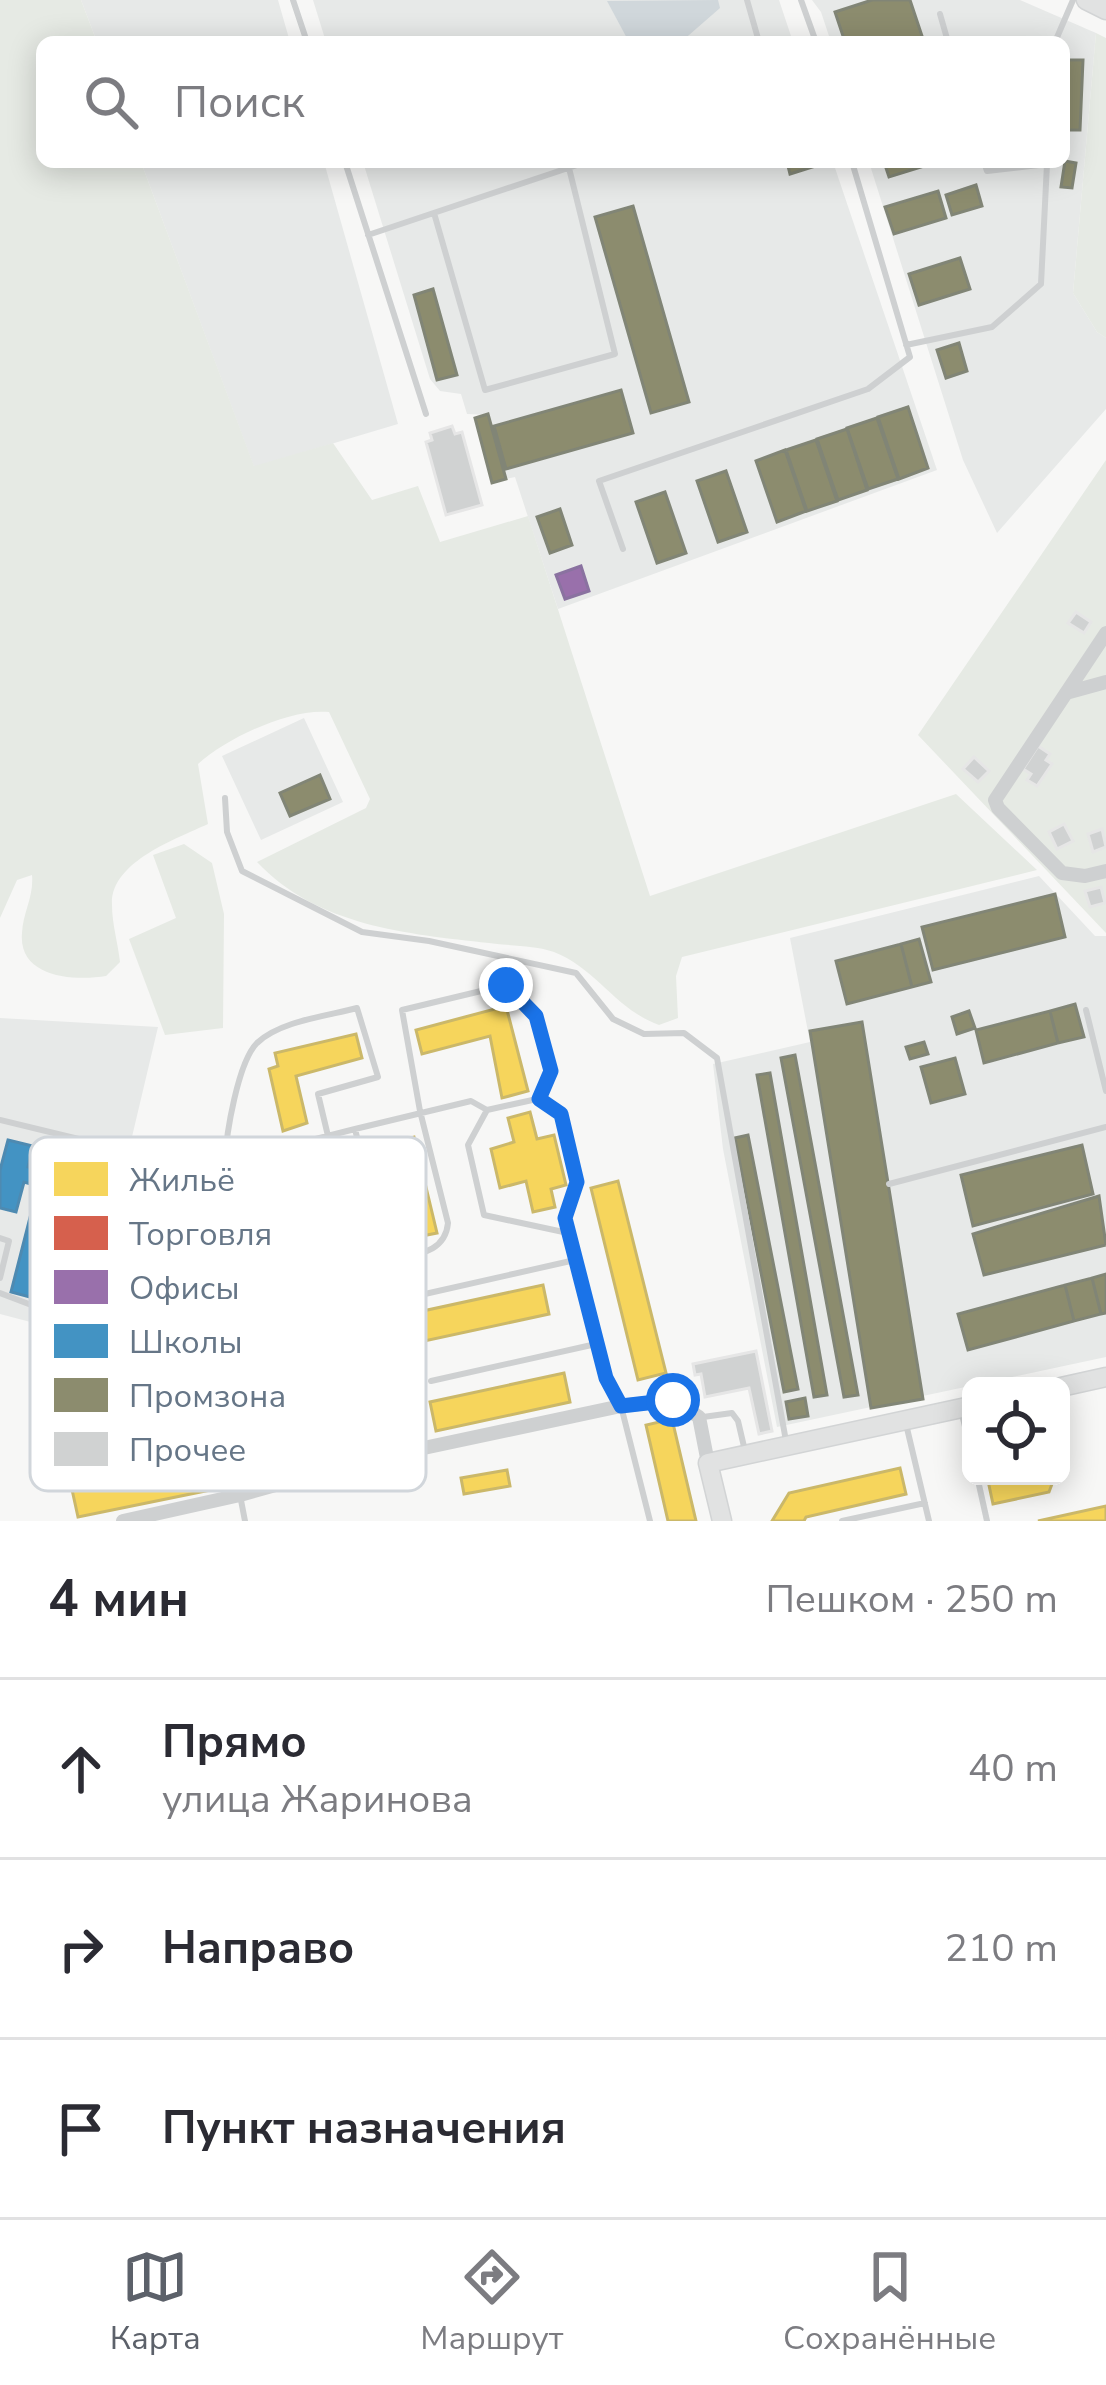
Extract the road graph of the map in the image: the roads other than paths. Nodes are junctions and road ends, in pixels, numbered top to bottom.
1 (293, 0) edge
2 (747, 0) edge
3 (801, 0) edge
4 (1073, 0) edge
5 (1086, 0) edge
6 (1106, 10) edge
7 (940, 14) dead end
8 (305, 36) edge
9 (757, 36) edge
10 (814, 36) edge
11 (946, 36) edge
12 (1057, 36) edge
13 (347, 168) edge
14 (569, 168) joint
15 (854, 168) edge
16 (1047, 168) edge
17 (434, 213) junction
18 (368, 235) junction
19 (906, 345) junction
20 (426, 414) dead end
21 (623, 549) dead end
22 (1106, 633) edge
23 (1106, 682) edge
24 (1066, 693) junction
25 (225, 798) dead end
26 (1106, 871) edge
27 (1086, 1010) dead end
28 (1106, 1091) edge
29 (539, 1099) junction
30 (487, 1110) junction
31 (420, 1112) junction
32 (0, 1120) edge
33 (1106, 1127) edge
34 (355, 1129) junction
35 (328, 1136) junction
36 (70, 1137) edge
37 (226, 1137) edge
38 (324, 1137) edge
39 (357, 1137) edge
40 (890, 1184) dead end
41 (568, 1233) junction
42 (0, 1238) edge
43 (426, 1251) edge
44 (574, 1260) junction
45 (0, 1278) edge
46 (0, 1293) edge
47 (426, 1295) edge
48 (30, 1304) edge
49 (596, 1344) junction
50 (1106, 1377) edge
51 (430, 1381) dead end
52 (1070, 1385) edge
53 (621, 1406) junction
54 (962, 1408) edge
55 (699, 1418) junction
56 (905, 1420) junction
57 (787, 1445) junction
58 (426, 1447) edge
59 (746, 1454) junction
60 (708, 1463) junction
61 (979, 1485) edge
62 (242, 1491) edge
63 (258, 1491) edge
64 (240, 1496) junction
65 (925, 1503) junction
66 (123, 1521) edge
67 (245, 1521) edge
68 (650, 1521) edge
69 (722, 1521) edge
70 (842, 1521) edge
71 (929, 1521) edge
72 (987, 1521) edge

1 - 8 lane
2 - 9 lane
3 - 10 lane
4 - 12 lane
5 - 6 street
7 - 11 lane
13 - 18 lane
14 - 17 lane
14 - 17 lane
15 - 19 lane
16 - 19 lane
17 - 18 lane
18 - 20 lane
19 - 21 lane
22 - 24 street
23 - 24 street
24 - 26 street
25 - 57 lane
27 - 28 lane
29 - 30 lane
29 - 31 lane
29 - 41 lane
30 - 31 lane
30 - 41 lane
31 - 34 lane
31 - 43 lane
32 - 36 lane
33 - 40 lane
34 - 35 lane
34 - 39 lane
35 - 37 lane
35 - 38 lane
41 - 44 lane
42 - 45 lane
44 - 47 lane
44 - 49 lane
46 - 48 lane
49 - 51 lane
49 - 53 lane
50 - 52 street
53 - 55 street
53 - 58 street
53 - 68 lane
54 - 56 street
55 - 59 lane
55 - 60 street
56 - 57 street
56 - 65 lane
57 - 59 street
59 - 60 street
60 - 69 street
61 - 72 lane
62 - 64 lane
63 - 64 street
64 - 66 street
64 - 67 lane
65 - 70 lane
65 - 71 lane

